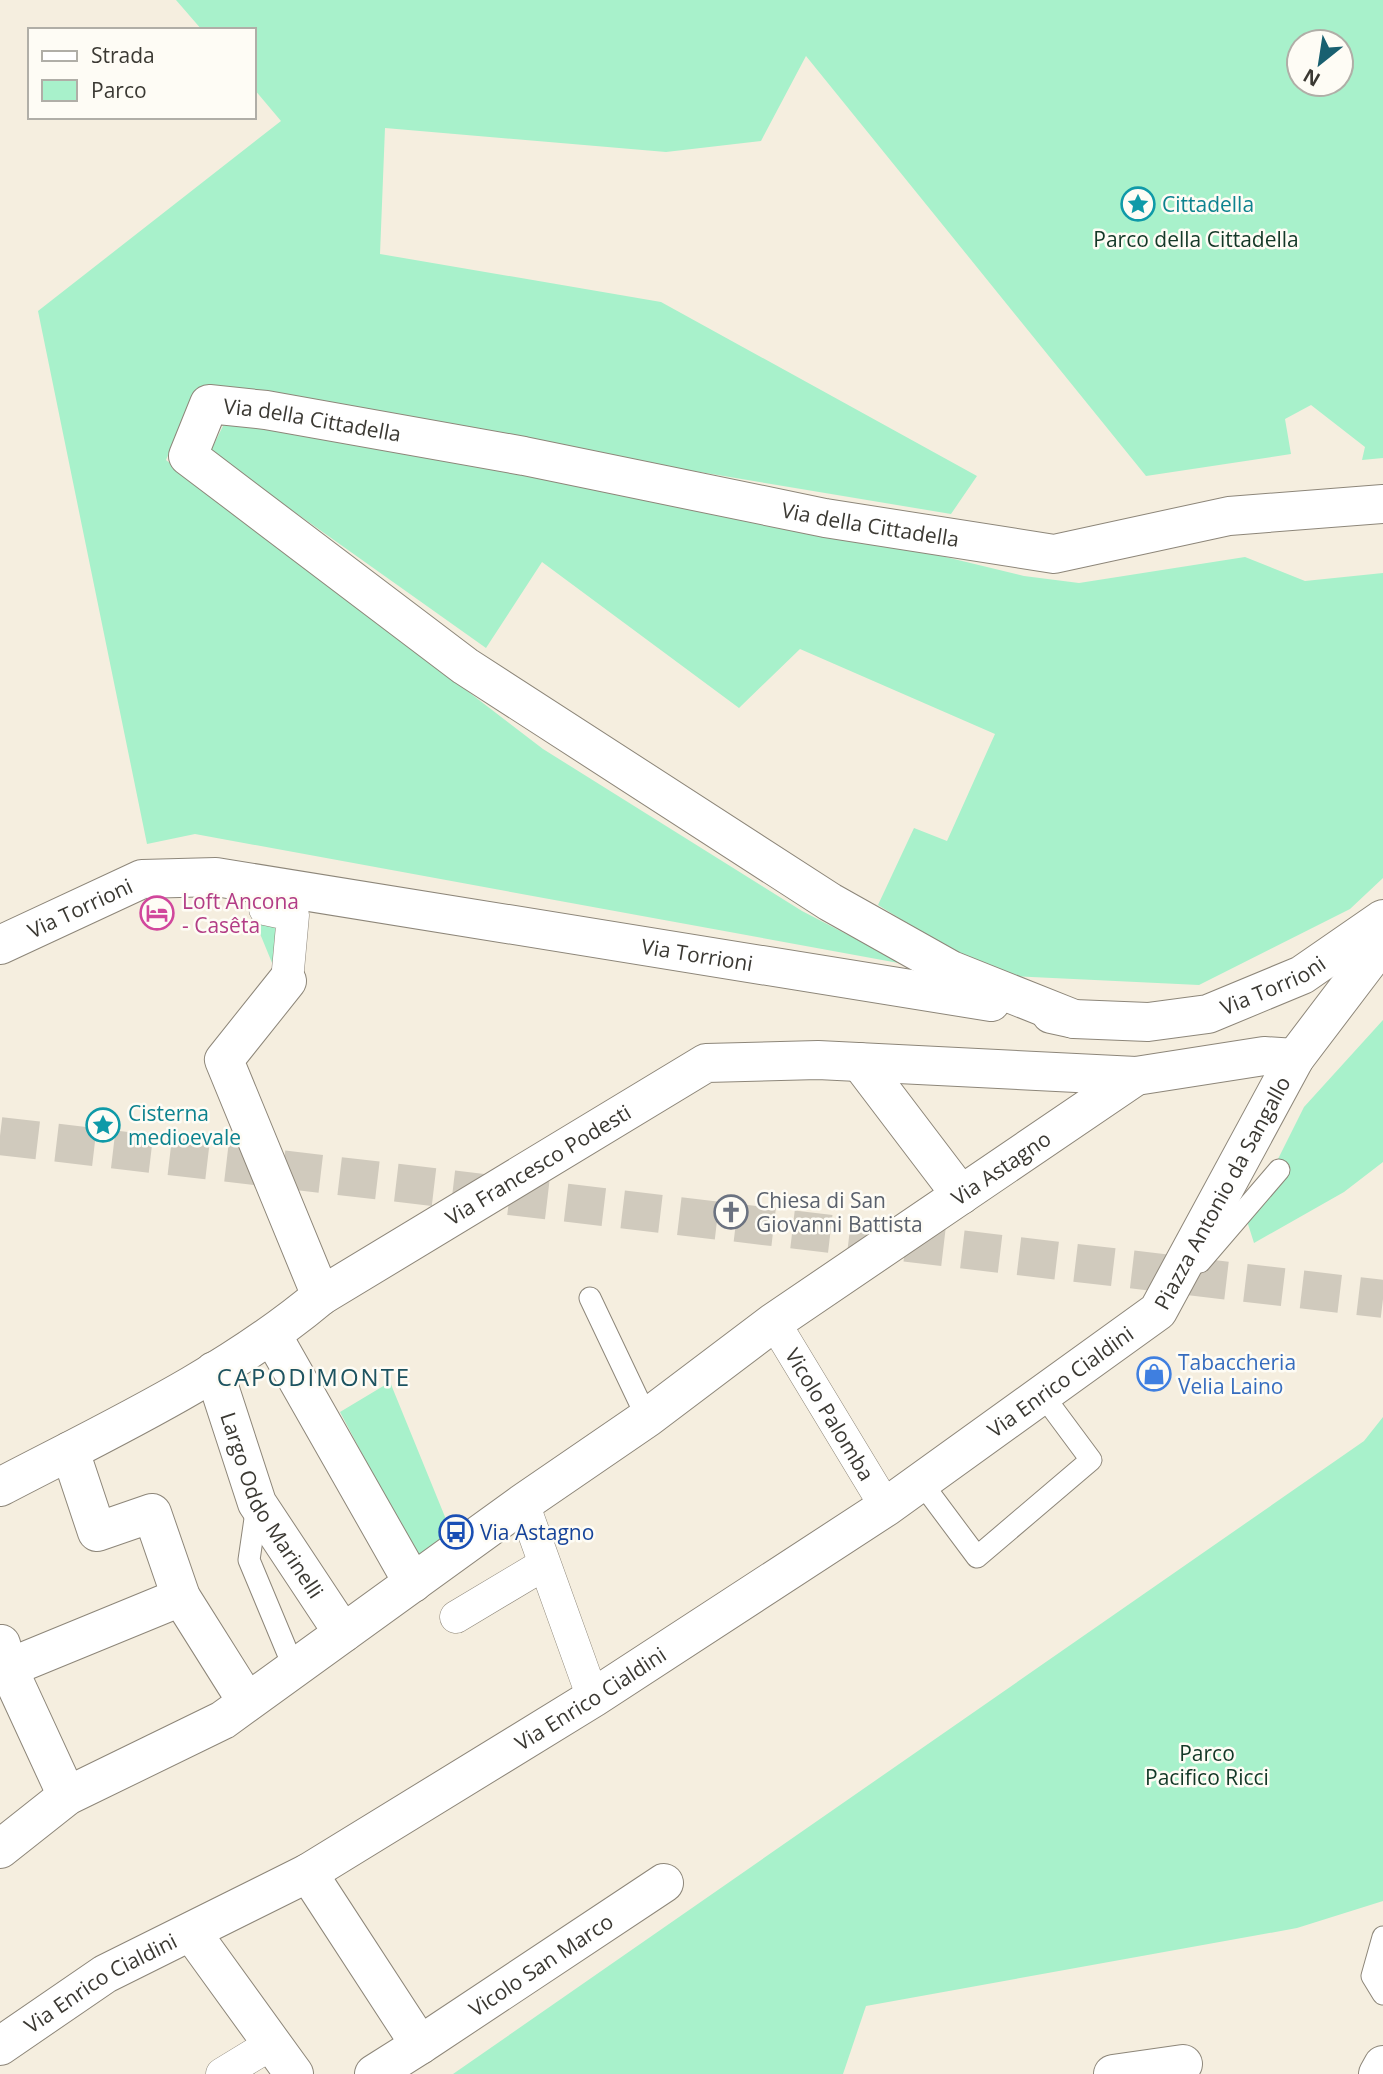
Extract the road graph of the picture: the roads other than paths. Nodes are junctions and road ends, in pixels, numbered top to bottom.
1 (1383, 503) edge
2 (268, 886) junction
3 (1383, 919) edge
4 (1383, 942) edge
5 (0, 945) edge
6 (1302, 975) junction
7 (287, 981) joint
8 (1074, 1019) junction
9 (1295, 1058) junction
10 (860, 1062) junction
11 (1136, 1076) junction
12 (1279, 1170) dead end
13 (961, 1195) junction
14 (321, 1296) junction
15 (590, 1298) dead end
16 (1158, 1311) junction
17 (774, 1322) junction
18 (272, 1335) junction
19 (214, 1371) junction
20 (1042, 1394) junction
21 (647, 1418) junction
22 (70, 1451) junction
23 (921, 1482) junction
24 (0, 1487) edge
25 (257, 1503) junction
26 (523, 1503) junction
27 (886, 1507) junction
28 (543, 1565) junction
29 (413, 1583) junction
30 (181, 1597) junction
31 (456, 1617) dead end
32 (342, 1633) junction
33 (4, 1655) edge
34 (294, 1668) junction
35 (593, 1699) junction
36 (247, 1702) junction
37 (67, 1796) junction
38 (0, 1849) edge
39 (308, 1873) junction
40 (664, 1883) dead end
41 (192, 1933) junction
42 (1383, 1937) edge
43 (1383, 1994) edge
44 (273, 2043) junction
45 (420, 2045) junction
46 (0, 2046) edge
47 (1183, 2064) dead end
48 (1383, 2065) edge
49 (222, 2074) edge
50 (295, 2074) edge
51 (373, 2074) edge
52 (1113, 2074) edge
53 (1378, 2074) edge

1 - 8 street, Via della Cittadella
2 - 5 street, Via Torrioni
2 - 7 street
2 - 8 street, Via Torrioni
3 - 6 street, Via Torrioni
4 - 9 street, Piazza Antonio da Sangallo
6 - 8 street, Via Torrioni
6 - 9 street, Piazza Antonio da Sangallo
7 - 14 street
9 - 11 street, Piazza Antonio da Sangallo
9 - 16 street, Piazza Antonio da Sangallo
10 - 11 street, Via Francesco Podesti
10 - 13 street
10 - 14 street, Via Francesco Podesti
11 - 13 street, Via Astagno
12 - 16 lane, Piazza Antonio da Sangallo
13 - 17 street, Via Astagno
14 - 18 street, Via Francesco Podesti
15 - 21 lane
16 - 20 street, Via Enrico Cialdini
17 - 21 street, Via Astagno
17 - 27 street, Vicolo Palomba
18 - 19 street, Via Francesco Podesti
18 - 29 street
19 - 22 street, Via Francesco Podesti
19 - 25 street, Largo Oddo Marinelli
20 - 23 street, Via Enrico Cialdini
20 - 23 lane
21 - 26 street, Via Astagno
22 - 24 street, Via Francesco Podesti
22 - 30 street
23 - 27 street, Via Enrico Cialdini
25 - 32 street, Largo Oddo Marinelli
25 - 34 lane
26 - 28 street
26 - 29 street, Via Astagno
27 - 35 street, Via Enrico Cialdini
28 - 31 street
28 - 35 street
29 - 32 street, Via Astagno
30 - 33 street
30 - 36 street
32 - 34 street, Via Astagno
33 - 37 street
34 - 36 street, Via Astagno
35 - 39 street, Via Enrico Cialdini
36 - 37 street, Via Astagno
37 - 38 street, Via Astagno
39 - 41 street, Via Enrico Cialdini
39 - 45 street
40 - 45 street, Vicolo San Marco
41 - 44 street
41 - 46 street, Via Enrico Cialdini
42 - 43 lane
44 - 49 street
44 - 50 street
45 - 51 street, Vicolo San Marco
47 - 52 street
48 - 53 street

